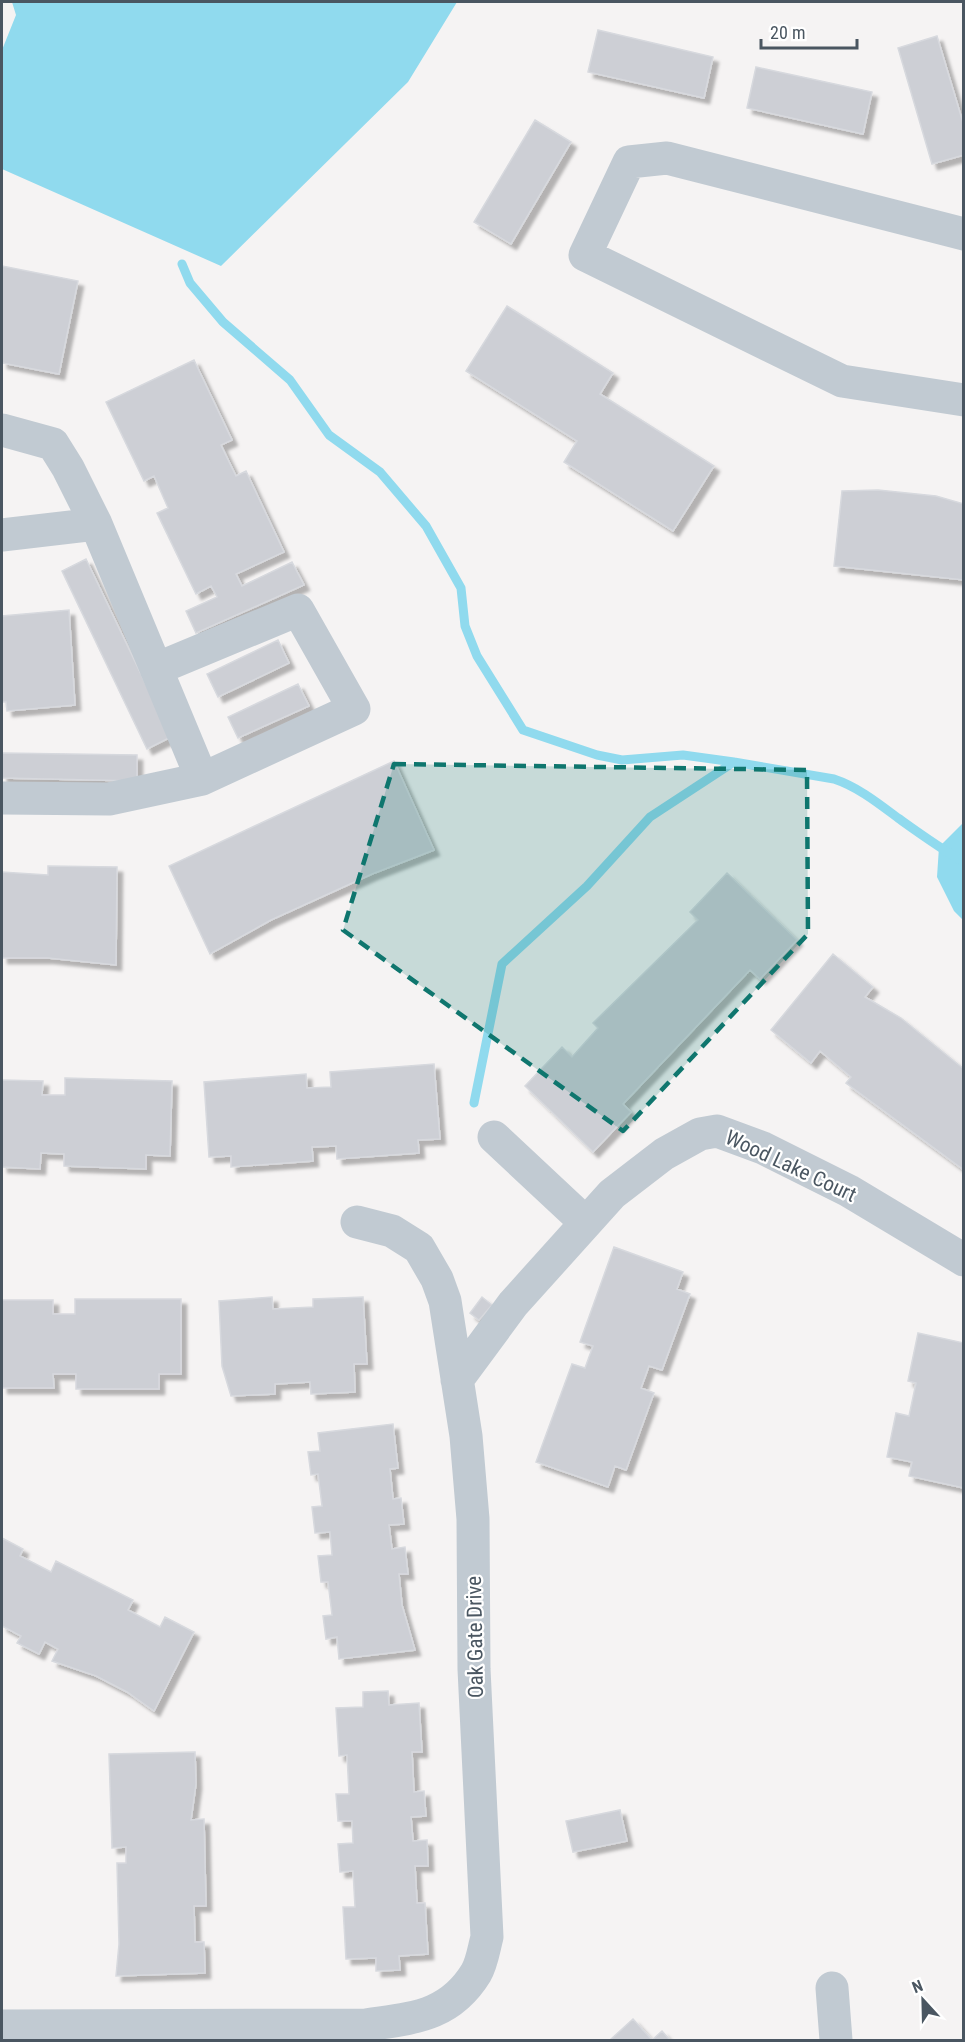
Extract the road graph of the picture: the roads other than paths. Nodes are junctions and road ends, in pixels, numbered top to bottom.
1 (963, 234) edge
2 (963, 400) edge
3 (2, 430) edge
4 (96, 524) junction
5 (2, 535) edge
6 (156, 669) junction
7 (202, 779) junction
8 (2, 798) edge
9 (494, 1137) dead end
10 (357, 1222) dead end
11 (586, 1223) junction
12 (963, 1260) edge
13 (457, 1380) junction
14 (832, 1988) dead end
15 (2, 2026) edge
16 (366, 2032) edge
17 (836, 2040) edge

1 - 2 street
3 - 4 street
4 - 5 street
4 - 6 street
6 - 7 street
6 - 7 street
7 - 8 street
9 - 11 street
10 - 13 street, Oak Gate Drive
11 - 12 street, Wood Lake Court
11 - 13 street, Wood Lake Court
13 - 16 street, Oak Gate Drive
14 - 17 street
15 - 16 street, Oak Gate Drive

